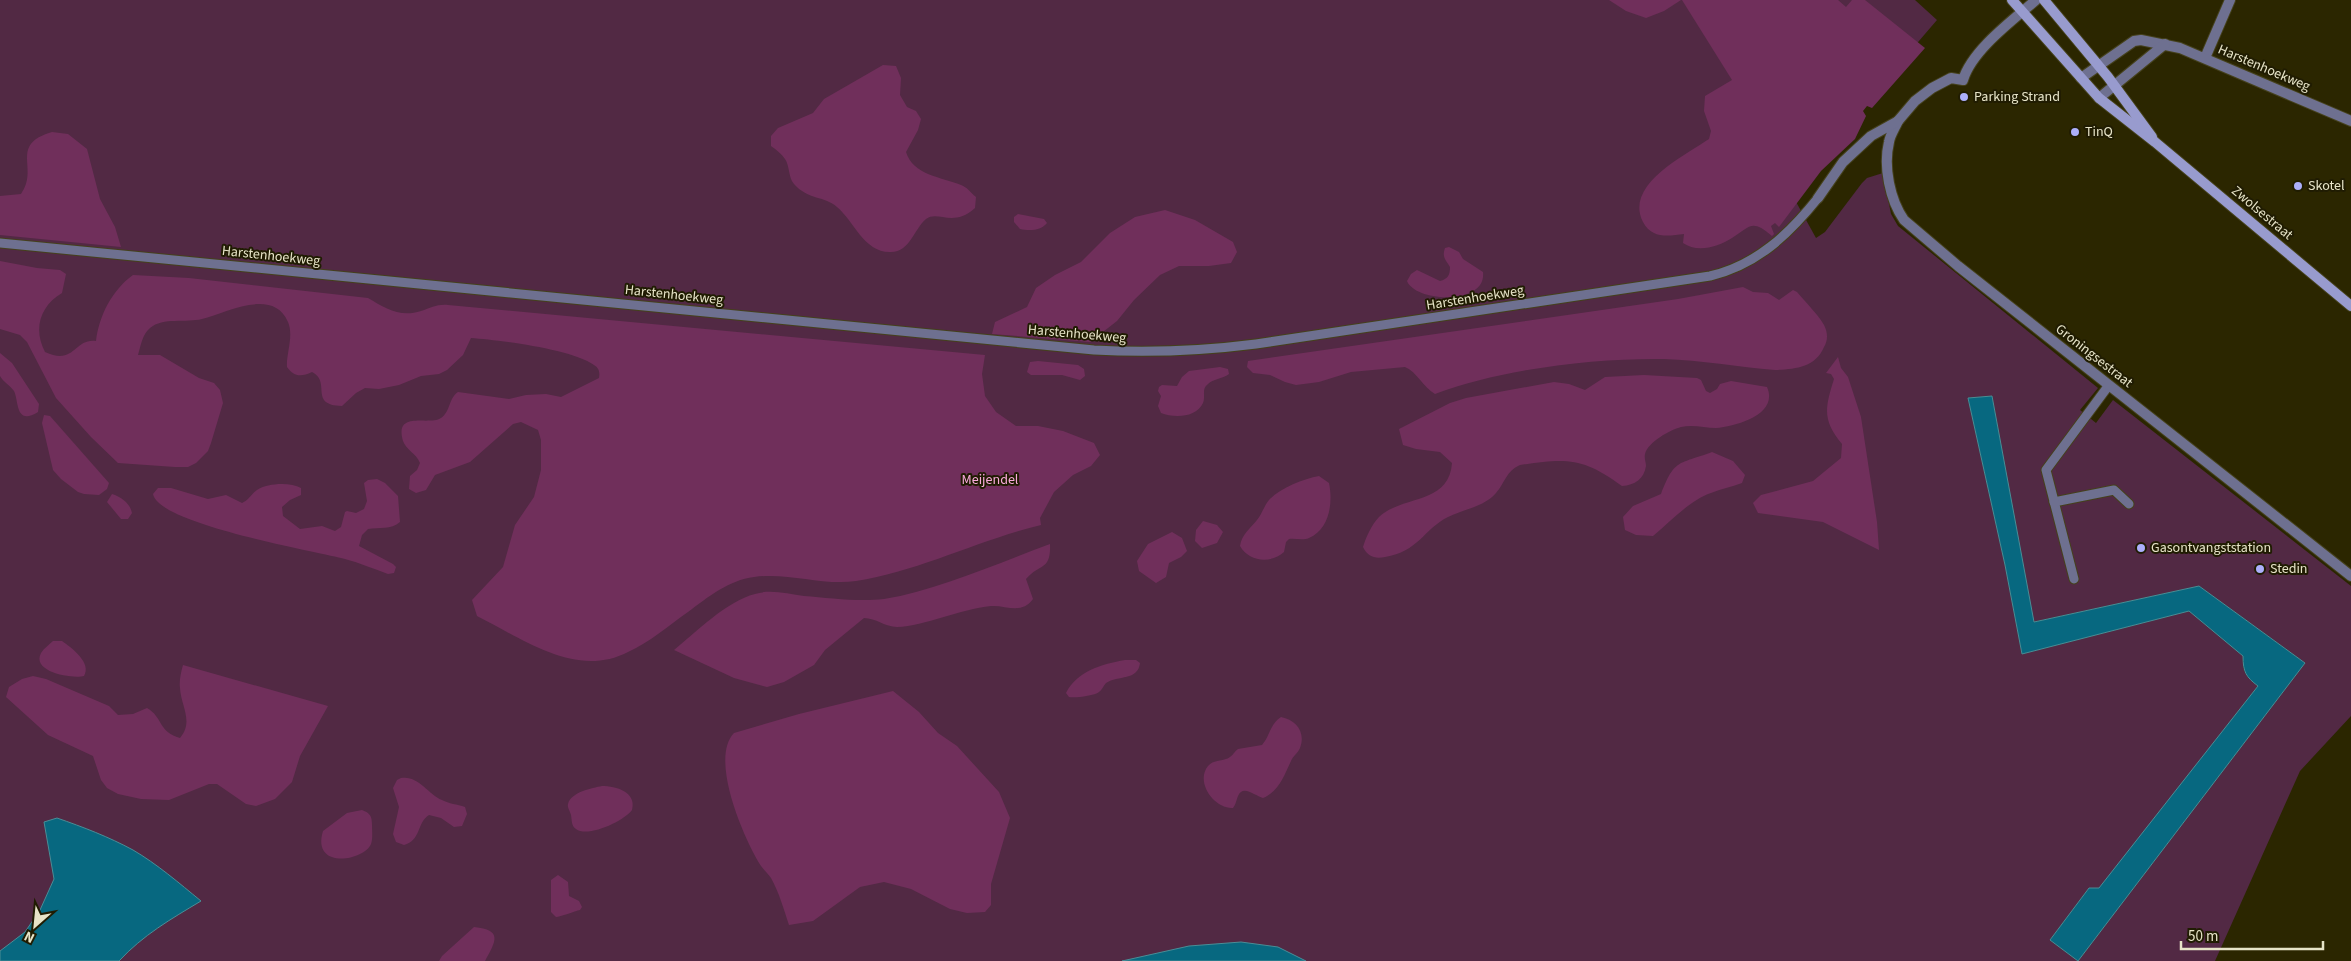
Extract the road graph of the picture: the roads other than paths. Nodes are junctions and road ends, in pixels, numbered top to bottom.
1 (2012, 0) edge
2 (2036, 0) edge
3 (2044, 0) edge
4 (2230, 0) edge
5 (2024, 11) junction
6 (2165, 44) junction
7 (2205, 58) junction
8 (2098, 65) junction
9 (2081, 78) junction
10 (2114, 86) junction
11 (2099, 98) junction
12 (1898, 121) junction
13 (2351, 121) edge
14 (2155, 142) junction
15 (1818, 198) joint
16 (0, 243) edge
17 (2351, 306) edge
18 (2109, 385) junction
19 (2054, 502) junction
20 (2129, 504) dead end
21 (2351, 576) edge
22 (2074, 579) dead end

1 - 5 main road, Zwolsestraat
2 - 5 street, Harstenhoekweg
3 - 8 main road, Zwolsestraat
4 - 7 street
5 - 9 main road, Zwolsestraat
5 - 12 street, Harstenhoekweg
6 - 7 street, Harstenhoekweg
6 - 8 street, Harstenhoekweg
6 - 10 street
7 - 13 street, Harstenhoekweg
8 - 9 street, Harstenhoekweg
8 - 10 main road, Zwolsestraat
9 - 11 main road, Zwolsestraat
10 - 11 street
10 - 14 main road, Zwolsestraat
11 - 14 main road, Zwolsestraat
12 - 15 street, Harstenhoekweg
12 - 18 street, Groningsestraat
14 - 17 main road, Zwolsestraat
15 - 16 lane, Harstenhoekweg
18 - 19 lane
18 - 21 street, Groningsestraat
19 - 20 lane
19 - 22 lane

